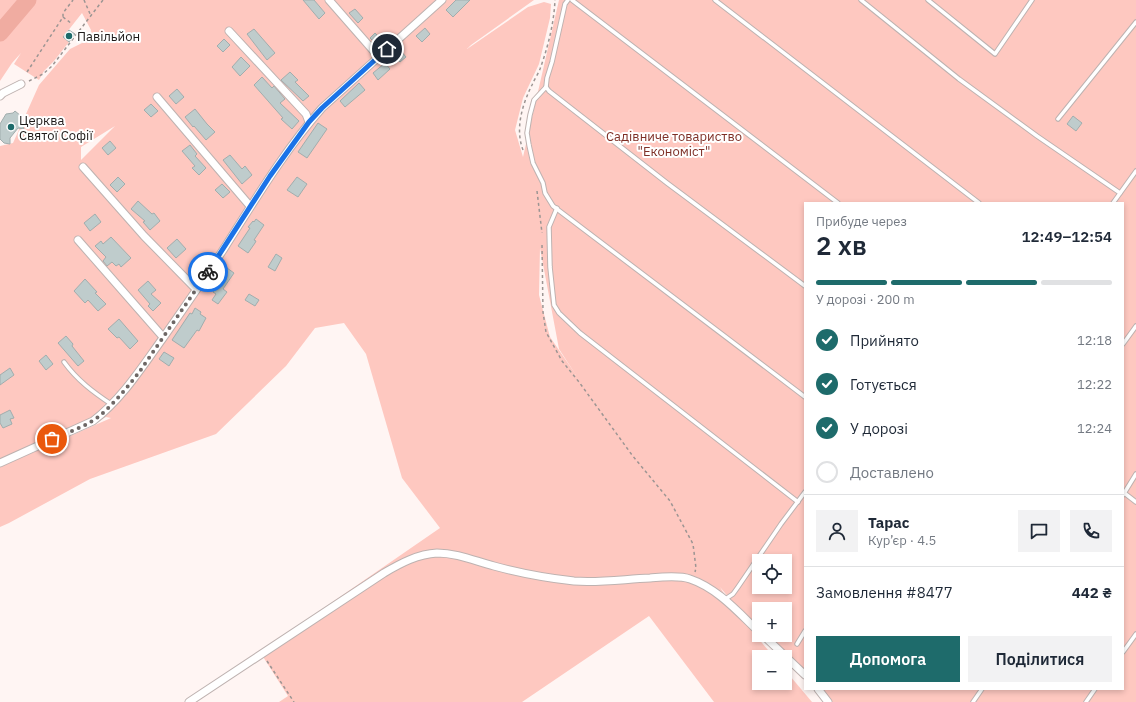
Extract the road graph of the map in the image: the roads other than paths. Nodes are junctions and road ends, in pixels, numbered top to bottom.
1 (329, 0) edge
2 (442, 0) edge
3 (568, 0) edge
4 (572, 0) edge
5 (715, 0) edge
6 (860, 0) edge
7 (928, 0) edge
8 (1032, 0) edge
9 (1136, 22) edge
10 (228, 31) dead end
11 (378, 56) junction
12 (22, 84) road end
13 (546, 87) junction
14 (0, 96) edge
15 (157, 97) dead end
16 (1058, 119) dead end
17 (309, 122) junction
18 (83, 167) dead end
19 (1136, 171) edge
20 (1120, 193) junction
21 (837, 202) edge
22 (978, 202) edge
23 (1114, 202) edge
24 (250, 206) junction
25 (557, 208) junction
26 (78, 240) dead end
27 (804, 285) edge
28 (196, 289) junction
29 (1136, 326) edge
30 (163, 338) junction
31 (1124, 343) edge
32 (64, 362) dead end
33 (804, 396) edge
34 (111, 404) junction
35 (0, 463) edge
36 (1136, 474) edge
37 (1124, 492) edge
38 (804, 493) edge
39 (1124, 494) edge
40 (798, 502) junction
41 (1136, 502) edge
42 (724, 600) junction
43 (752, 626) edge
44 (804, 634) edge
45 (1136, 634) edge
46 (770, 642) edge
47 (797, 644) dead end
48 (1124, 651) edge
49 (804, 674) edge
50 (819, 690) edge
51 (981, 690) edge
52 (1094, 690) edge
53 (189, 702) edge
54 (828, 702) edge
55 (973, 702) edge
56 (1086, 702) edge

1 - 11 street
2 - 11 street
3 - 13 lane
4 - 21 lane
5 - 22 lane
6 - 20 lane
7 - 8 lane
9 - 16 lane
10 - 17 street
11 - 17 street
12 - 14 street
13 - 25 lane
13 - 27 lane
15 - 24 street
17 - 24 street
18 - 28 street
19 - 20 lane
20 - 23 lane
24 - 28 street
25 - 33 lane
25 - 40 lane
26 - 30 street
28 - 30 street
29 - 31 lane
30 - 34 street
32 - 34 lane
34 - 35 street
36 - 37 lane
38 - 40 lane
39 - 41 lane
40 - 42 lane
42 - 43 street
42 - 53 street
44 - 47 lane
45 - 48 lane
46 - 49 street
50 - 54 street
51 - 55 lane
52 - 56 lane

